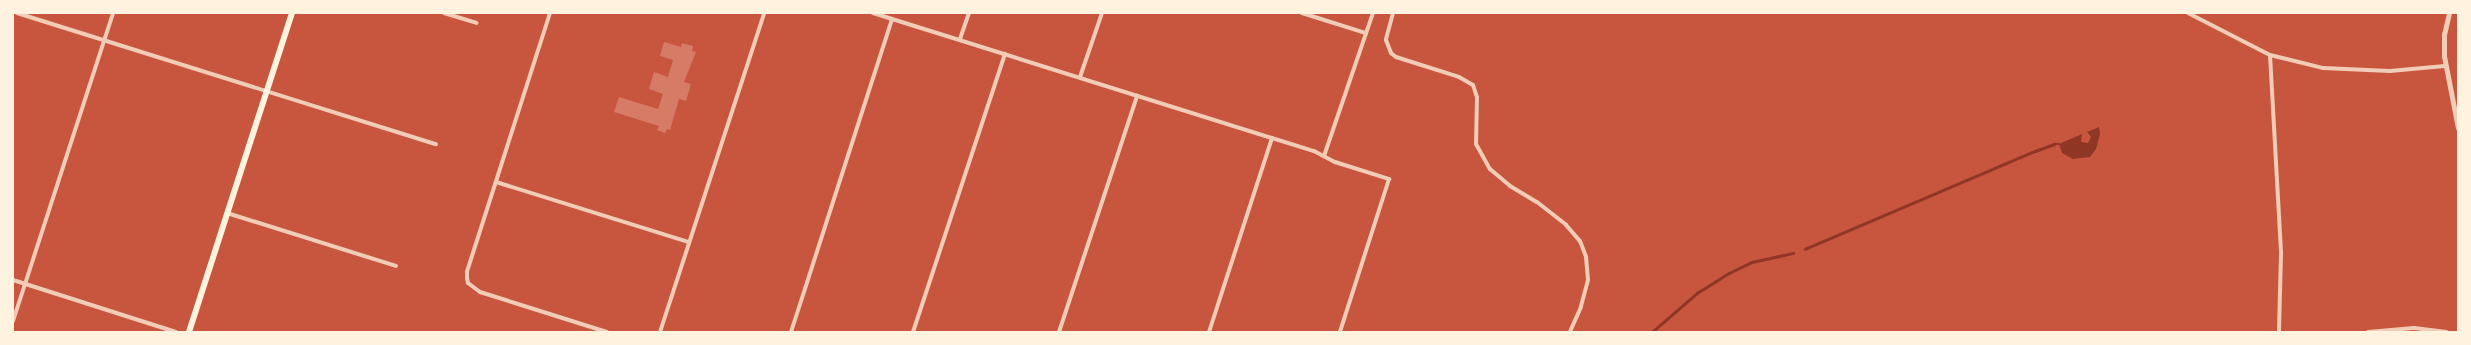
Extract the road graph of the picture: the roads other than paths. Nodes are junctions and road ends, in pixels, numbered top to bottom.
1 (17, 13) edge
2 (113, 13) edge
3 (292, 13) edge
4 (444, 13) edge
5 (550, 13) edge
6 (764, 13) edge
7 (873, 13) edge
8 (969, 13) edge
9 (1102, 13) edge
10 (1302, 13) edge
11 (1373, 13) edge
12 (1393, 13) edge
13 (2188, 13) edge
14 (2450, 13) edge
15 (892, 19) junction
16 (476, 23) dead end
17 (1366, 33) junction
18 (104, 40) junction
19 (960, 40) junction
20 (1005, 54) junction
21 (2270, 55) junction
22 (2445, 66) junction
23 (1080, 77) junction
24 (267, 91) junction
25 (1137, 96) junction
26 (2458, 128) edge
27 (1272, 138) junction
28 (436, 144) dead end
29 (1324, 156) junction
30 (496, 182) junction
31 (227, 213) junction
32 (689, 242) junction
33 (396, 266) dead end
34 (13, 280) edge
35 (25, 284) junction
36 (13, 321) edge
37 (176, 332) edge
38 (189, 332) edge
39 (607, 332) edge
40 (660, 332) edge
41 (791, 332) edge
42 (913, 332) edge
43 (1059, 332) edge
44 (1209, 332) edge
45 (1340, 332) edge
46 (1570, 332) edge
47 (2279, 332) edge
48 (2368, 332) edge
49 (2447, 332) edge

1 - 18 street
2 - 18 street
3 - 24 main road
4 - 16 street
5 - 30 street
6 - 32 street
7 - 15 street
8 - 19 street
9 - 23 street
10 - 17 street
11 - 17 street
12 - 46 street
13 - 21 street
14 - 22 street
15 - 19 street
15 - 41 street
17 - 29 street
18 - 24 street
18 - 35 street
19 - 20 street
20 - 23 street
20 - 42 street
21 - 22 street
21 - 47 street
22 - 26 street
23 - 25 street
24 - 28 street
24 - 31 main road
25 - 27 street
25 - 43 street
27 - 29 street
27 - 44 street
29 - 45 street
30 - 32 street
30 - 39 street
31 - 33 street
31 - 38 main road
32 - 40 street
34 - 35 street
35 - 36 street
35 - 37 street
48 - 49 street

